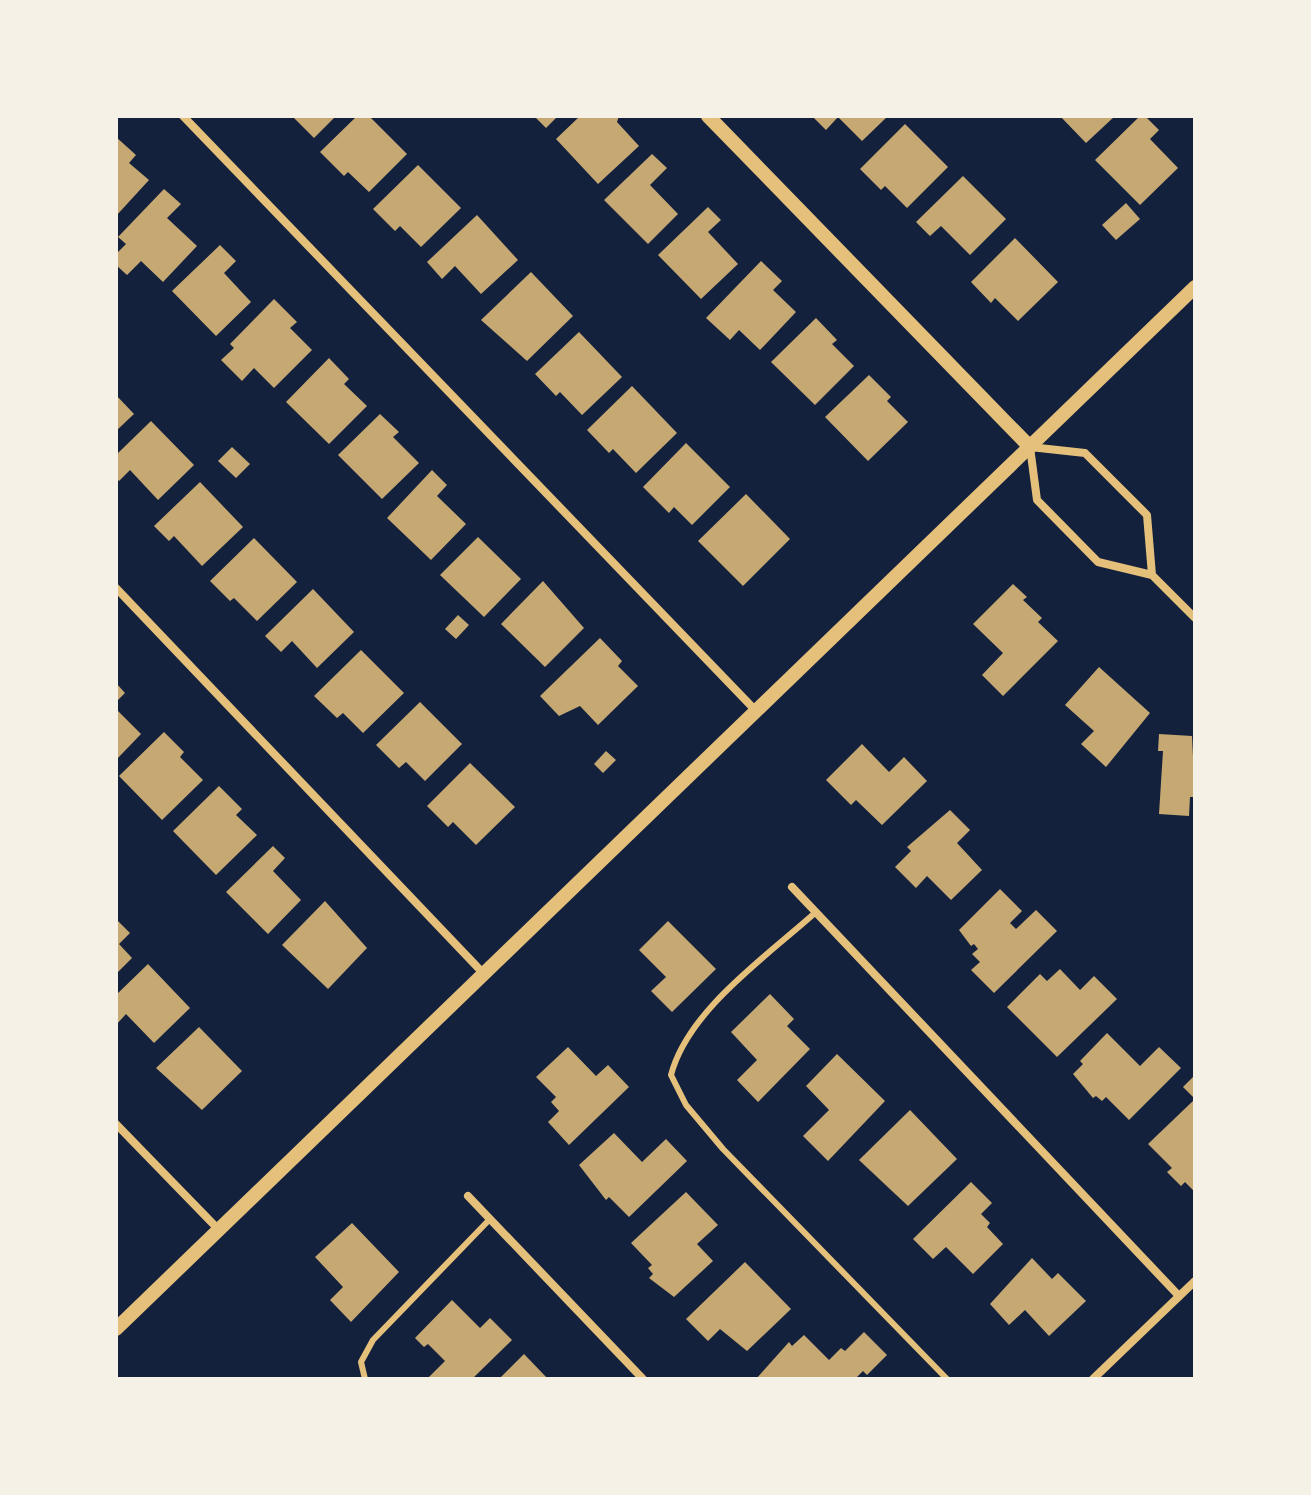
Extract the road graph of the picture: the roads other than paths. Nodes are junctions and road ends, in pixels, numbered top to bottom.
1 (183, 116) edge
2 (708, 116) edge
3 (1195, 287) edge
4 (1030, 447) junction
5 (1152, 575) junction
6 (116, 588) edge
7 (1195, 618) edge
8 (757, 712) junction
9 (792, 887) dead end
10 (816, 912) junction
11 (485, 974) junction
12 (116, 1124) edge
13 (468, 1196) dead end
14 (490, 1219) junction
15 (220, 1231) junction
16 (1195, 1281) edge
17 (1179, 1296) junction
18 (116, 1329) edge
19 (365, 1379) edge
20 (643, 1379) edge
21 (947, 1379) edge
22 (1093, 1379) edge

1 - 8 street
2 - 4 street
3 - 4 street
4 - 5 street
4 - 5 street
4 - 8 street
5 - 7 street
6 - 11 street
8 - 11 street
9 - 10 street
10 - 17 street
10 - 21 lane
11 - 15 street
12 - 15 street
13 - 14 street
14 - 19 lane
14 - 20 street
15 - 18 street
16 - 17 street
17 - 22 street

